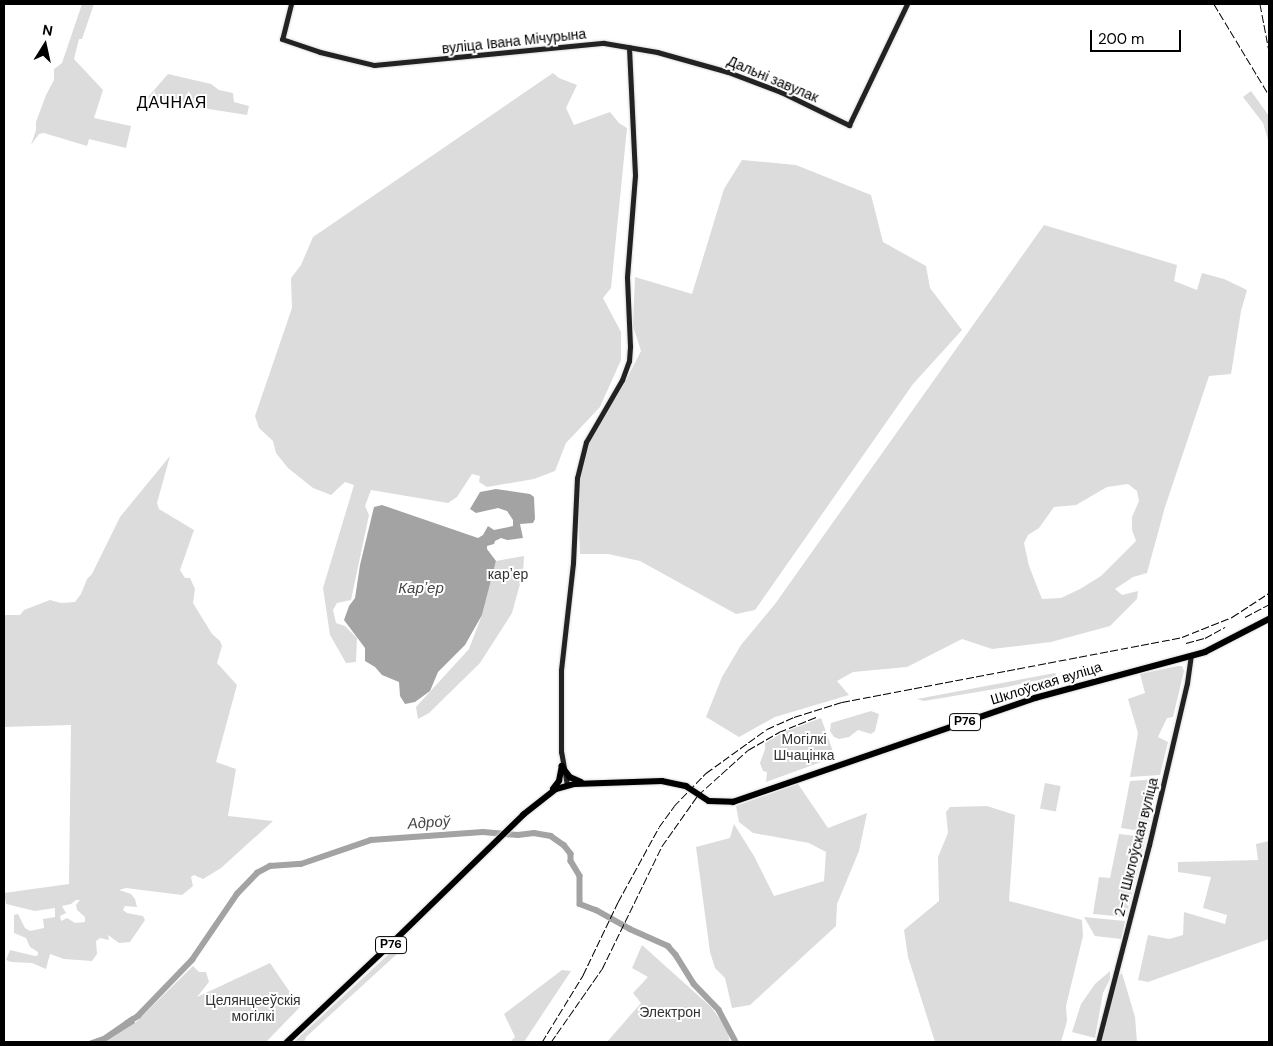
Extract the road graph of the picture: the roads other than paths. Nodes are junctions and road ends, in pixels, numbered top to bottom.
1 (291, 4) edge
2 (907, 4) edge
3 (629, 47) junction
4 (657, 52) joint
5 (1269, 619) edge
6 (1191, 656) junction
7 (562, 769) junction
8 (586, 783) junction
9 (565, 786) junction
10 (548, 794) junction
11 (287, 1042) edge
12 (1098, 1042) edge

1 - 3 street, вуліца Івана Мічурына
2 - 4 street, Дальні завулак
3 - 4 street, вуліца Івана Мічурына
3 - 7 street
5 - 6 main road, Шклоўская вуліца / Р76
6 - 8 main road, Шклоўская вуліца / Р76
6 - 12 street, 2-я Шклоўская вуліца
7 - 8 main road
7 - 9 street
7 - 10 main road
8 - 9 main road, Р76
9 - 10 main road, Р76
10 - 11 main road, Р76

